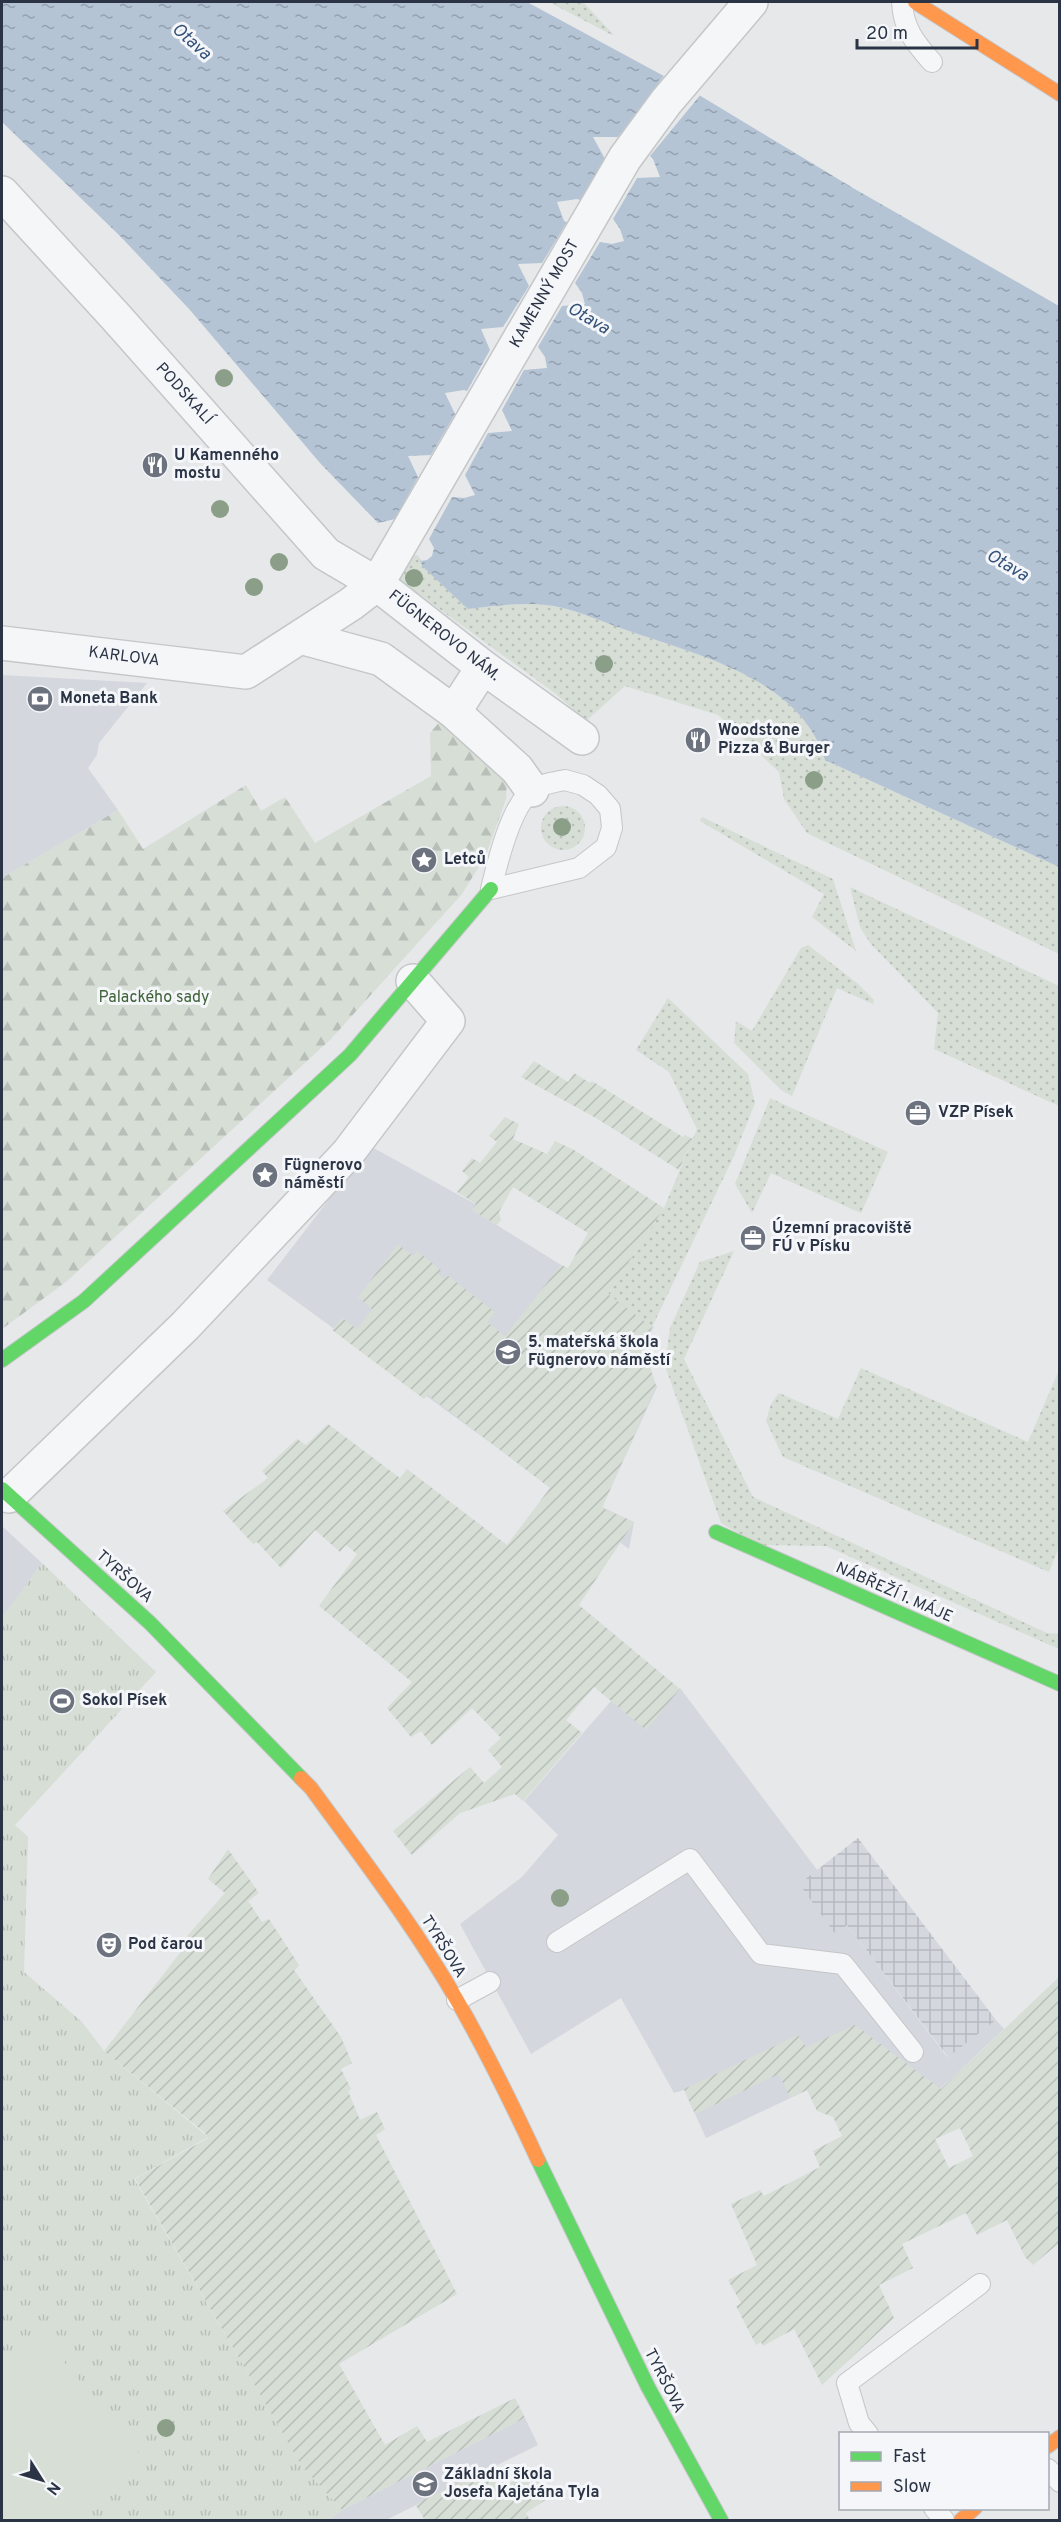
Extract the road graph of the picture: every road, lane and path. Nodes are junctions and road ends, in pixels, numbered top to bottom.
1 (902, 2) edge
2 (915, 2) edge
3 (744, 11) edge
4 (932, 62) dead end
5 (1059, 94) edge
6 (2, 193) edge
7 (376, 584) junction
8 (300, 638) junction
9 (2, 643) edge
10 (483, 667) junction
11 (246, 672) joint
12 (454, 712) junction
13 (582, 738) dead end
14 (532, 790) junction
15 (490, 889) junction
16 (413, 981) junction
17 (2, 1360) edge
18 (5, 1492) edge
19 (716, 1532) dead end
20 (1059, 1684) edge
21 (557, 1942) dead end
22 (490, 1982) dead end
23 (457, 2000) junction
24 (913, 2052) dead end
25 (980, 2284) dead end
26 (867, 2432) edge
27 (973, 2510) edge
28 (721, 2520) edge
29 (961, 2520) edge

1 - 4 lane
2 - 5 street
3 - 7 street, KAMENNÝ MOST
6 - 7 street, PODSKALÍ
7 - 8 street, FÜGNEROVO NÁM.
7 - 10 street, FÜGNEROVO NÁM.
8 - 11 street, FÜGNEROVO NÁM.
8 - 12 street
9 - 11 street, KARLOVA
10 - 12 street
10 - 13 street, FÜGNEROVO NÁM.
12 - 14 street
14 - 15 lane
14 - 15 lane
15 - 16 street
16 - 17 street
16 - 18 street
18 - 23 street, TYRŠOVA
19 - 20 street, NÁBŘEŽÍ 1. MÁJE
21 - 24 lane
22 - 23 lane
23 - 28 street, TYRŠOVA
25 - 26 lane
27 - 29 street

